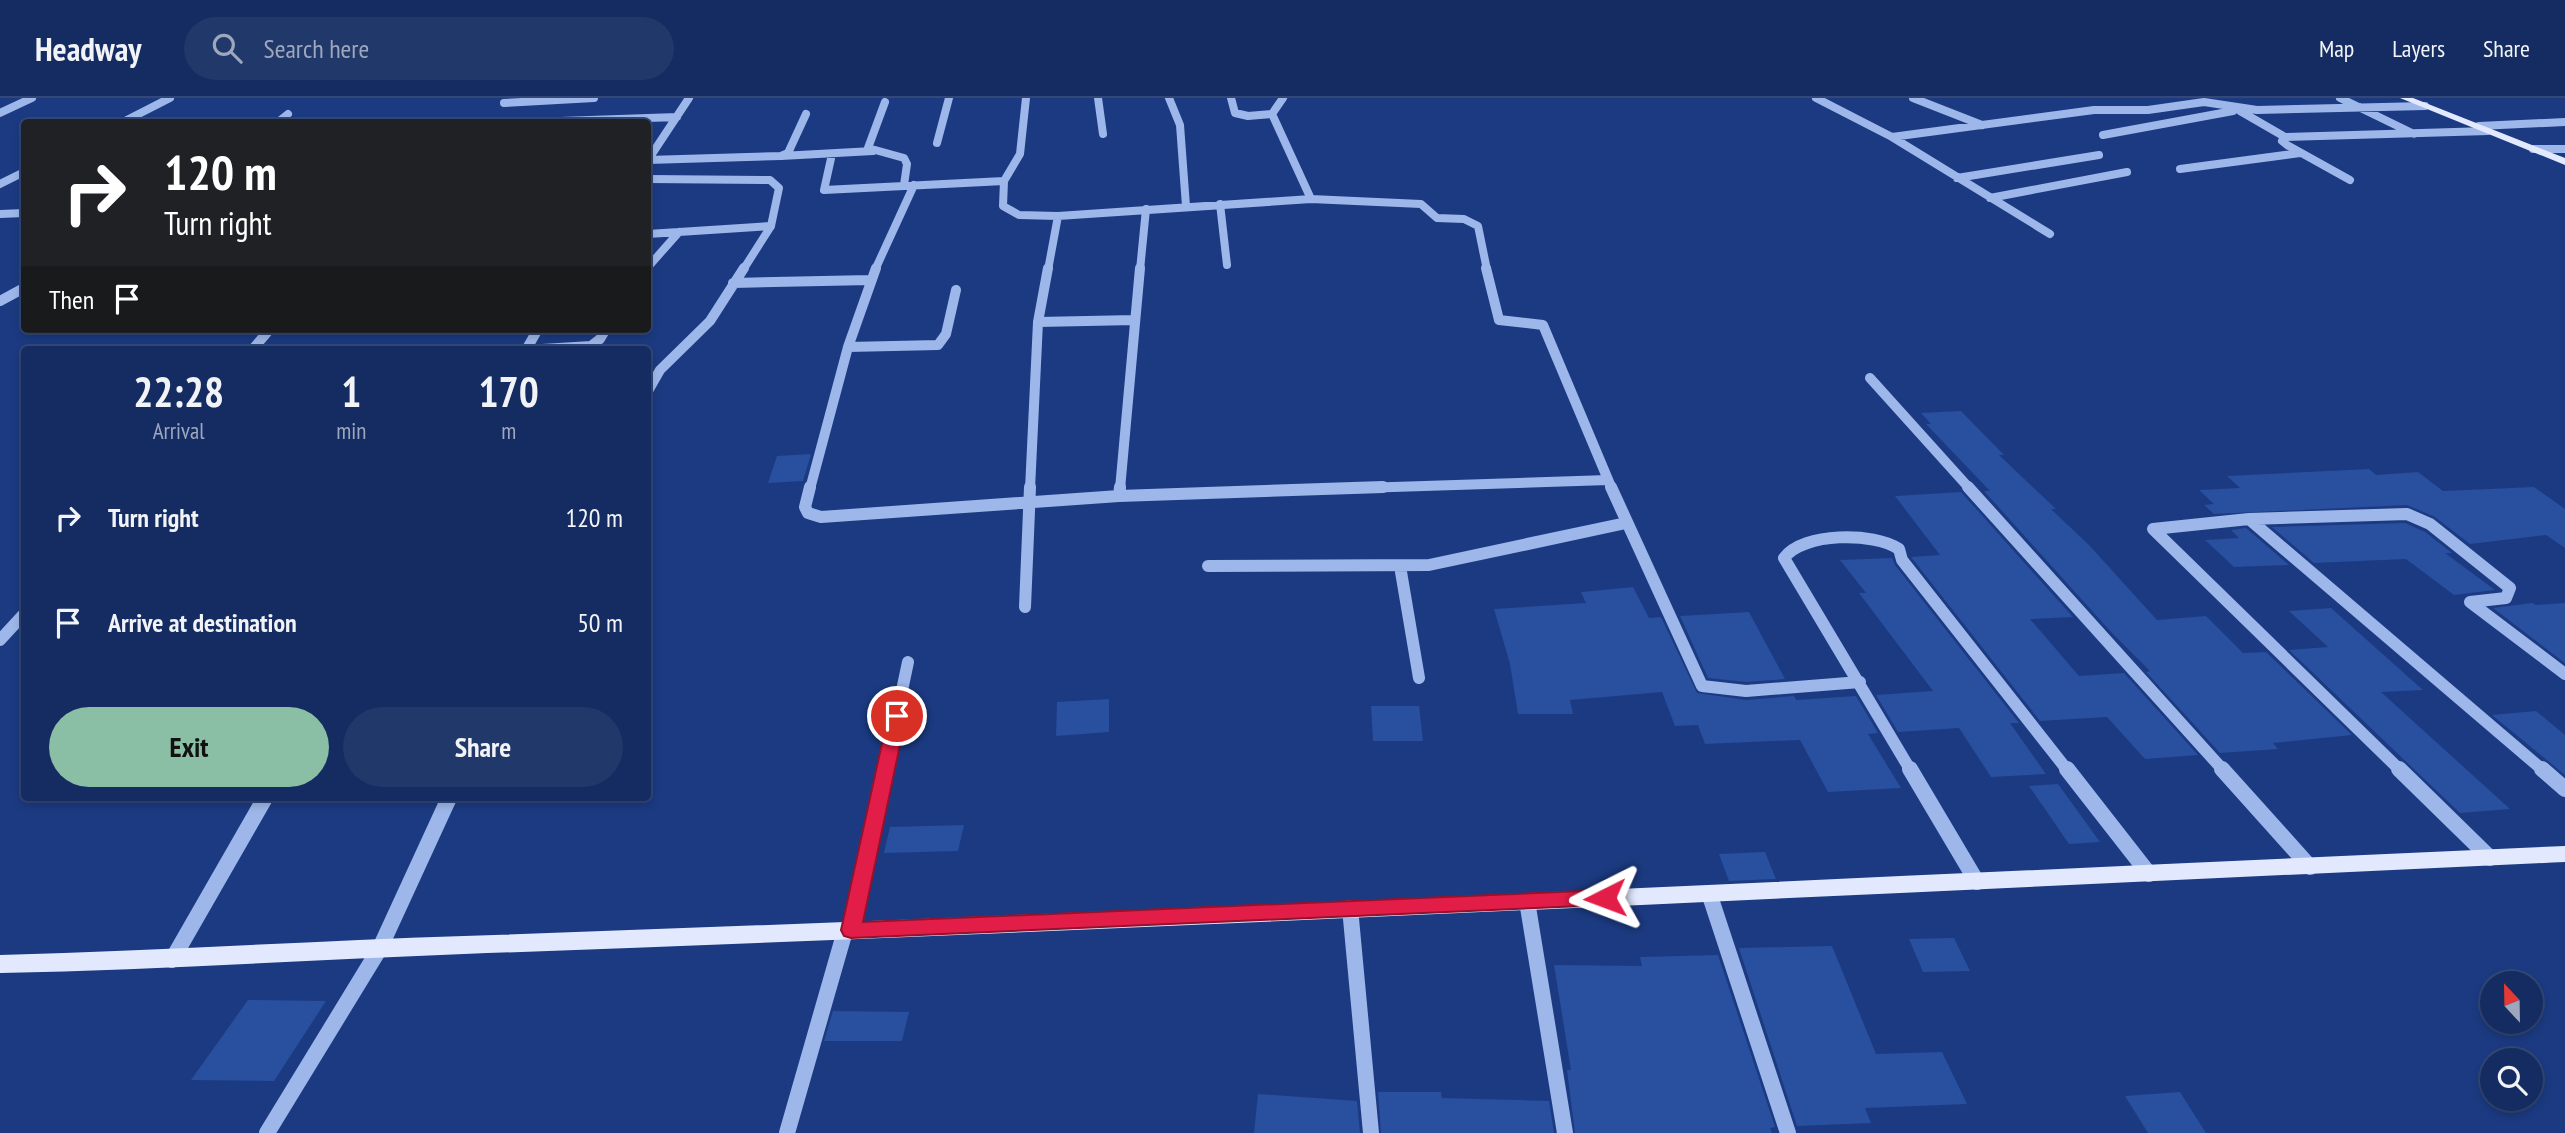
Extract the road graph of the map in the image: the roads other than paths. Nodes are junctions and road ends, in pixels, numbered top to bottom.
1 (32, 98) edge
2 (170, 98) edge
3 (594, 98) edge
4 (689, 98) edge
5 (949, 98) edge
6 (1026, 98) edge
7 (1098, 98) edge
8 (1170, 98) edge
9 (1231, 98) edge
10 (1283, 98) edge
11 (1816, 98) edge
12 (1939, 98) edge
13 (2340, 98) edge
14 (2405, 98) edge
15 (1916, 99) edge
16 (885, 102) dead end
17 (2113, 102) dead end
18 (503, 103) dead end
19 (2425, 106) junction
20 (2359, 107) junction
21 (2235, 109) junction
22 (2135, 111) junction
23 (0, 113) edge
24 (288, 114) dead end
25 (806, 114) dead end
26 (1272, 114) junction
27 (677, 117) junction
28 (129, 119) edge
29 (282, 119) edge
30 (619, 119) edge
31 (2565, 121) edge
32 (1986, 126) junction
33 (2475, 126) junction
34 (2488, 131) junction
35 (1104, 134) dead end
36 (2414, 134) junction
37 (2103, 135) dead end
38 (1892, 136) junction
39 (2285, 137) junction
40 (937, 143) dead end
41 (2533, 149) junction
42 (2565, 149) edge
43 (873, 151) junction
44 (2300, 153) junction
45 (651, 154) edge
46 (832, 154) junction
47 (2099, 155) dead end
48 (780, 156) junction
49 (651, 160) edge
50 (2565, 162) edge
51 (2180, 169) dead end
52 (2127, 172) dead end
53 (21, 174) edge
54 (1957, 178) junction
55 (651, 179) edge
56 (2350, 180) dead end
57 (1003, 181) junction
58 (0, 184) edge
59 (909, 185) junction
60 (1990, 198) junction
61 (1311, 199) junction
62 (1220, 204) junction
63 (1186, 206) junction
64 (1146, 209) junction
65 (21, 213) edge
66 (1058, 216) junction
67 (0, 217) edge
68 (771, 226) junction
69 (679, 232) junction
70 (651, 234) edge
71 (2050, 234) dead end
72 (651, 264) edge
73 (1227, 265) dead end
74 (870, 279) junction
75 (733, 284) junction
76 (21, 290) edge
77 (956, 290) dead end
78 (0, 292) edge
79 (0, 301) edge
80 (1135, 320) junction
81 (1038, 322) junction
82 (604, 333) edge
83 (591, 346) edge
84 (848, 347) junction
85 (651, 370) edge
86 (660, 370) junction
87 (1870, 378) dead end
88 (651, 386) edge
89 (1608, 480) junction
90 (1119, 496) junction
91 (1031, 501) junction
92 (2249, 519) junction
93 (1626, 523) junction
94 (1208, 566) dead end
95 (1400, 566) junction
96 (1025, 607) dead end
97 (21, 617) edge
98 (0, 640) edge
99 (908, 662) dead end
100 (2565, 674) edge
101 (1419, 678) dead end
102 (1860, 682) junction
103 (2565, 789) edge
104 (263, 801) edge
105 (448, 801) edge
106 (2565, 855) edge
107 (2490, 858) junction
108 (2310, 867) junction
109 (2149, 874) junction
110 (1977, 882) junction
111 (1709, 893) junction
112 (1527, 901) junction
113 (1350, 908) junction
114 (848, 931) junction
115 (380, 948) junction
116 (172, 960) junction
117 (0, 964) edge
118 (267, 1133) edge
119 (787, 1133) edge
120 (1371, 1133) edge
121 (1565, 1133) edge
122 (1788, 1133) edge

1 - 23 street
2 - 28 street
3 - 18 street
4 - 27 street
5 - 40 street
6 - 57 street
7 - 35 street
8 - 63 street
9 - 26 street
10 - 26 street
11 - 38 street
12 - 15 street
13 - 20 street
14 - 19 main road
15 - 32 street
16 - 43 street
17 - 22 street
19 - 20 street
19 - 33 main road
20 - 21 street
20 - 36 street
21 - 22 street
21 - 37 street
21 - 39 street
22 - 32 street
24 - 29 street
25 - 48 street
26 - 61 street
27 - 30 street
27 - 45 street
31 - 33 street
32 - 38 street
33 - 34 main road
34 - 36 street
34 - 41 main road
36 - 39 street
38 - 54 street
39 - 44 street
41 - 42 street
41 - 50 main road
43 - 46 street
43 - 59 street
44 - 51 street
44 - 56 street
46 - 48 street
46 - 59 street
47 - 54 street
48 - 49 street
52 - 60 street
53 - 58 street
54 - 60 street
55 - 68 street
57 - 59 street
57 - 66 street
59 - 74 street
60 - 71 street
61 - 62 street
61 - 89 street
62 - 63 street
62 - 73 street
63 - 64 street
64 - 66 street
64 - 80 street
65 - 67 street
66 - 81 street
68 - 69 street
68 - 75 street
69 - 70 street
69 - 72 street
74 - 75 street
74 - 84 street
75 - 86 street
76 - 78 street
76 - 79 street
77 - 84 street
80 - 81 street
80 - 90 street
81 - 91 street
82 - 83 street
84 - 91 street
85 - 86 street
86 - 88 street
87 - 108 street
89 - 90 street
89 - 93 street
90 - 91 street
91 - 96 street
92 - 100 street
92 - 103 street
92 - 107 street
93 - 95 street
93 - 102 street
94 - 95 street
95 - 101 street
97 - 98 street
99 - 114 street
102 - 109 street
102 - 110 street
104 - 116 street
105 - 115 street
106 - 107 main road
107 - 108 main road
108 - 109 main road
109 - 110 main road
110 - 111 main road
111 - 112 main road
111 - 122 street
112 - 113 main road
112 - 121 street
113 - 114 main road
113 - 120 street
114 - 115 main road
114 - 119 street
115 - 116 main road
115 - 118 street
116 - 117 main road

